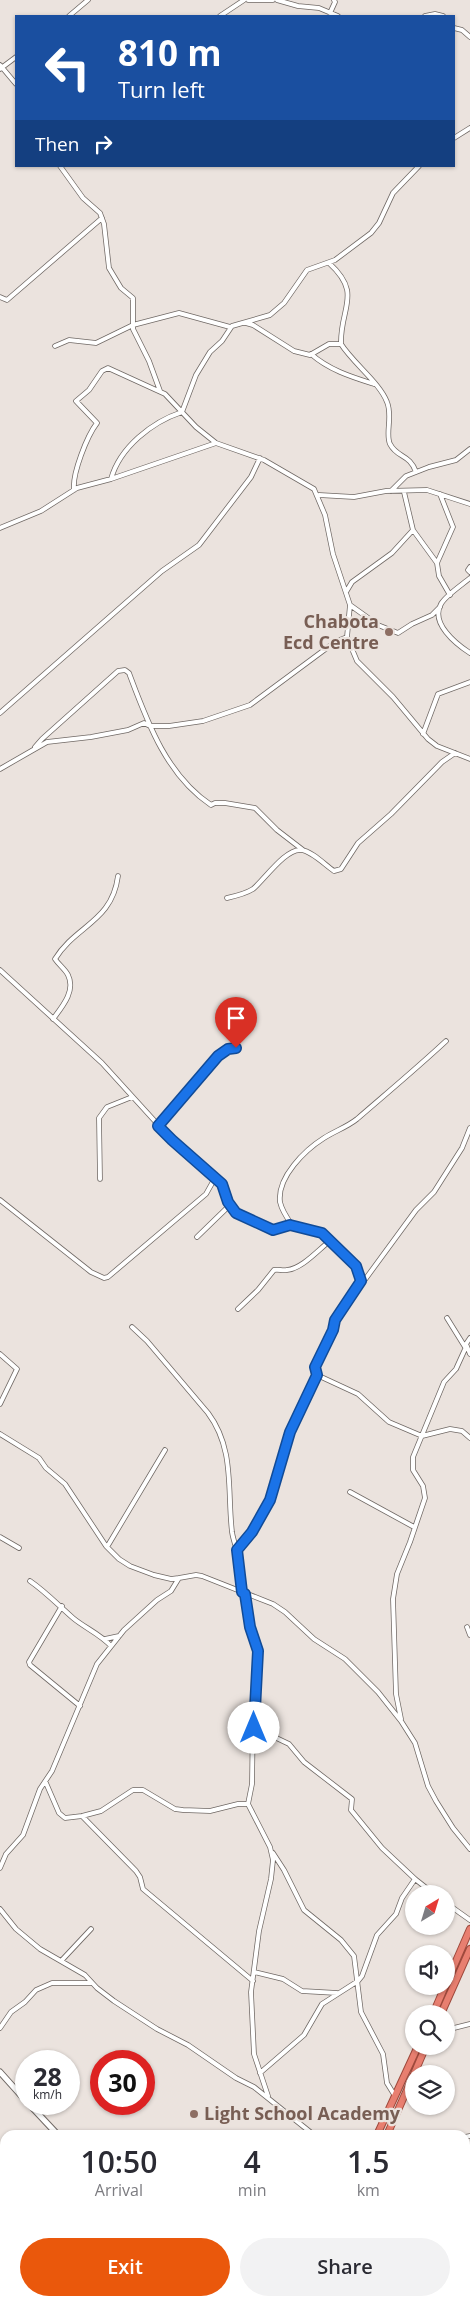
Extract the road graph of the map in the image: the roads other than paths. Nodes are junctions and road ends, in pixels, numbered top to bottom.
1 (88, 0) edge
2 (244, 0) edge
3 (248, 0) edge
4 (273, 0) edge
5 (277, 0) edge
6 (334, 0) edge
7 (330, 13) junction
8 (70, 15) edge
9 (222, 15) edge
10 (335, 15) edge
11 (455, 28) edge
12 (470, 37) edge
13 (15, 58) edge
14 (0, 67) edge
15 (15, 83) edge
16 (470, 128) edge
17 (468, 133) edge
18 (455, 138) edge
19 (61, 167) edge
20 (418, 167) edge
21 (102, 218) junction
22 (329, 263) junction
23 (0, 297) edge
24 (244, 322) junction
25 (133, 325) junction
26 (230, 327) junction
27 (341, 344) junction
28 (55, 346) dead end
29 (312, 354) junction
30 (374, 384) junction
31 (160, 391) junction
32 (182, 412) junction
33 (216, 443) junction
34 (470, 449) edge
35 (260, 458) junction
36 (416, 472) junction
37 (111, 479) junction
38 (74, 490) junction
39 (392, 491) junction
40 (404, 492) junction
41 (440, 494) junction
42 (319, 495) junction
43 (470, 504) edge
44 (0, 528) edge
45 (413, 530) junction
46 (436, 564) junction
47 (470, 566) edge
48 (470, 572) edge
49 (470, 578) edge
50 (346, 592) junction
51 (450, 595) junction
52 (350, 605) junction
53 (440, 607) junction
54 (347, 637) junction
55 (470, 654) edge
56 (470, 682) edge
57 (0, 713) edge
58 (150, 726) junction
59 (423, 734) junction
60 (35, 748) junction
61 (454, 753) junction
62 (470, 760) edge
63 (0, 769) edge
64 (303, 850) junction
65 (118, 876) dead end
66 (227, 898) dead end
67 (0, 970) edge
68 (53, 1019) junction
69 (446, 1040) dead end
70 (236, 1048) dead end
71 (132, 1096) junction
72 (158, 1126) junction
73 (470, 1128) edge
74 (215, 1178) junction
75 (100, 1179) dead end
76 (0, 1200) edge
77 (230, 1205) junction
78 (292, 1225) junction
79 (197, 1237) dead end
80 (331, 1240) junction
81 (361, 1281) junction
82 (238, 1309) dead end
83 (447, 1318) dead end
84 (132, 1327) dead end
85 (470, 1338) edge
86 (466, 1347) junction
87 (0, 1354) edge
88 (470, 1354) edge
89 (317, 1375) junction
90 (0, 1404) edge
91 (0, 1434) edge
92 (422, 1436) junction
93 (470, 1438) edge
94 (165, 1450) dead end
95 (350, 1492) dead end
96 (414, 1527) junction
97 (0, 1537) edge
98 (107, 1547) junction
99 (19, 1548) dead end
100 (237, 1550) junction
101 (179, 1578) junction
102 (30, 1581) dead end
103 (244, 1593) junction
104 (62, 1606) junction
105 (467, 1627) dead end
106 (470, 1635) edge
107 (119, 1636) junction
108 (105, 1639) junction
109 (111, 1646) junction
110 (80, 1706) junction
111 (254, 1721) junction
112 (401, 1721) junction
113 (46, 1783) junction
114 (248, 1804) junction
115 (82, 1816) junction
116 (470, 1849) edge
117 (273, 1853) junction
118 (0, 1868) edge
119 (415, 1879) junction
120 (423, 1885) edge
121 (0, 1909) edge
122 (455, 1909) edge
123 (470, 1920) edge
124 (91, 1929) dead end
125 (470, 1930) edge
126 (470, 1949) edge
127 (62, 1960) junction
128 (455, 1964) edge
129 (254, 1972) junction
130 (253, 1981) junction
131 (358, 1981) junction
132 (92, 1983) junction
133 (337, 1993) junction
134 (445, 2005) edge
135 (470, 2024) edge
136 (0, 2028) edge
137 (455, 2028) edge
138 (414, 2055) edge
139 (0, 2072) edge
140 (260, 2073) junction
141 (15, 2088) edge
142 (405, 2094) edge
143 (268, 2096) junction
144 (395, 2096) junction
145 (39, 2115) edge
146 (53, 2130) edge
147 (308, 2130) edge
148 (379, 2130) edge
149 (388, 2130) edge

1 - 8 street
2 - 9 street
3 - 4 street
5 - 7 street
6 - 7 street
7 - 10 street
11 - 12 street
13 - 14 street
14 - 15 street
16 - 17 street
17 - 18 street
19 - 21 street
20 - 22 street
21 - 23 street
21 - 25 street
22 - 24 street
22 - 27 street
24 - 26 street
24 - 29 street
25 - 26 street
25 - 28 street
25 - 31 street
26 - 32 street
27 - 29 street
27 - 30 street
29 - 30 street
30 - 36 street
31 - 32 street
31 - 38 street
32 - 33 street
32 - 37 street
33 - 35 street
33 - 37 street
34 - 36 street
35 - 42 street
35 - 57 street
36 - 39 street
37 - 38 street
38 - 44 street
39 - 40 street
39 - 42 street
40 - 41 street
40 - 45 street
41 - 43 street
41 - 46 street
42 - 50 street
45 - 46 street
45 - 50 street
46 - 51 street
47 - 48 street
49 - 51 street
50 - 52 street
51 - 53 street
52 - 53 street
52 - 54 street
53 - 55 street
54 - 58 street
54 - 59 street
56 - 59 street
58 - 60 street
58 - 60 street
58 - 64 street
59 - 61 street
60 - 63 street
61 - 62 street
61 - 64 street
64 - 66 street
65 - 68 street
67 - 68 street
68 - 71 street
69 - 78 street
70 - 72 street
71 - 72 street
71 - 75 street
72 - 74 street
73 - 81 street
74 - 76 street
74 - 77 street
77 - 78 street
77 - 79 street
78 - 80 street
80 - 81 street
80 - 82 street
81 - 89 street
83 - 86 street
84 - 100 street
85 - 86 street
86 - 88 street
86 - 92 street
87 - 90 street
89 - 92 street
89 - 100 street
91 - 98 street
92 - 93 street
92 - 96 street
94 - 98 street
95 - 96 street
96 - 112 street
97 - 99 street
98 - 101 street
100 - 103 street
101 - 103 street
101 - 107 street
102 - 104 street
103 - 111 street
103 - 112 street
104 - 108 street
104 - 110 street
105 - 106 street
107 - 108 street
107 - 109 street
108 - 109 street
109 - 110 street
110 - 113 street
111 - 114 street
111 - 119 street
112 - 116 street
113 - 115 street
113 - 118 street
114 - 115 street
114 - 117 street
115 - 130 street
117 - 129 street
117 - 131 street
119 - 120 street
119 - 131 street
121 - 127 street
122 - 123 street
124 - 127 street
125 - 128 highway
126 - 134 highway
127 - 132 street
129 - 130 street
129 - 133 street
130 - 140 street
131 - 133 street
131 - 144 street
132 - 136 street
132 - 143 street
133 - 140 street
135 - 137 street
138 - 144 highway
139 - 141 street
140 - 143 street
142 - 149 highway
143 - 147 street
144 - 148 highway
145 - 146 street

